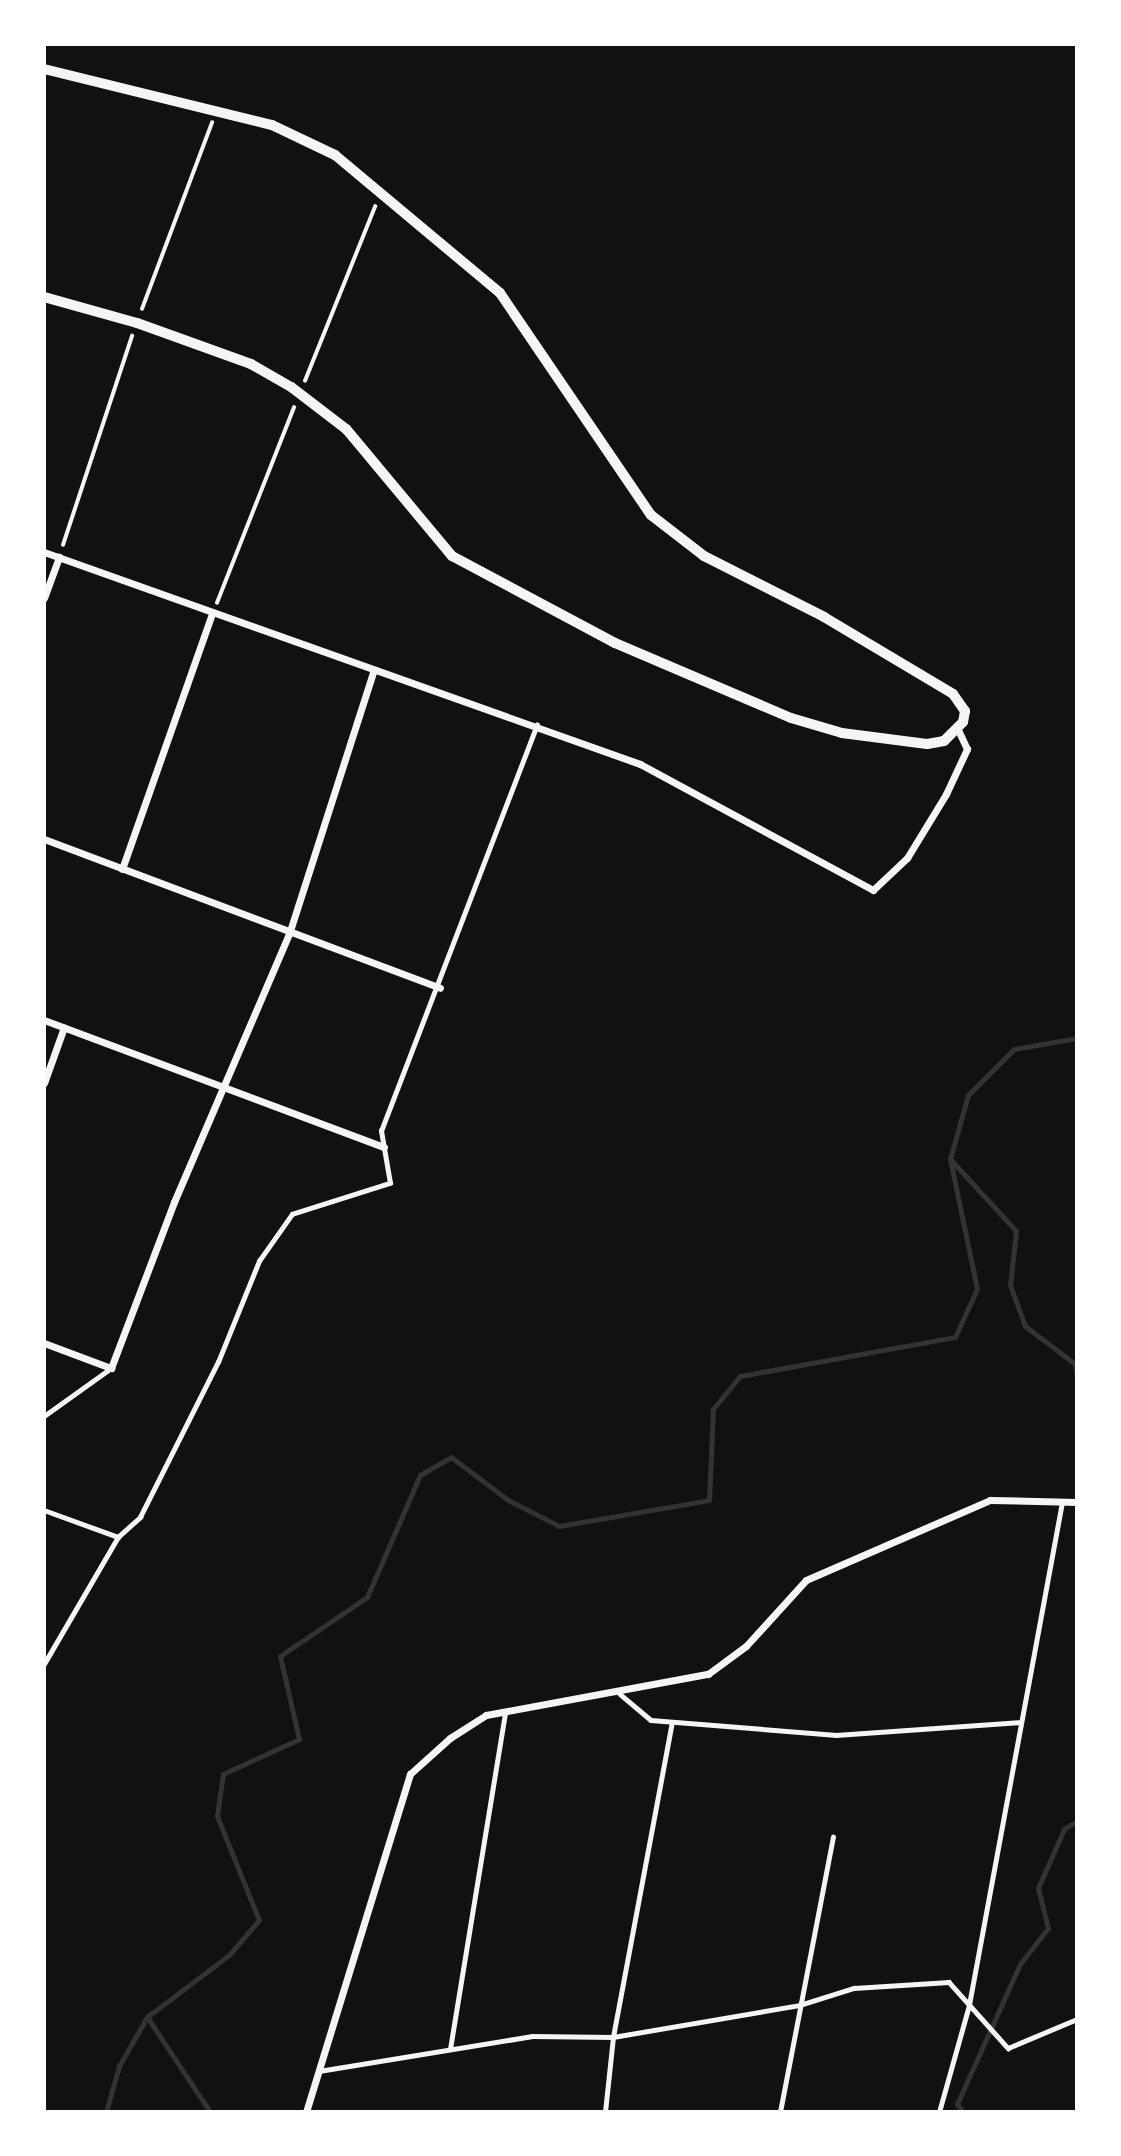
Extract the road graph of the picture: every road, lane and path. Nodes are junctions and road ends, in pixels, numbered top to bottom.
1 (44, 69) edge
2 (44, 297) edge
3 (44, 552) edge
4 (59, 557) junction
5 (44, 598) edge
6 (212, 614) junction
7 (373, 673) junction
8 (537, 725) junction
9 (958, 730) junction
10 (44, 839) edge
11 (122, 869) junction
12 (289, 934) junction
13 (440, 988) junction
14 (44, 1020) edge
15 (64, 1027) junction
16 (225, 1082) junction
17 (44, 1083) edge
18 (384, 1147) junction
19 (44, 1343) edge
20 (111, 1368) junction
21 (44, 1416) edge
22 (1062, 1502) junction
23 (1077, 1502) edge
24 (44, 1510) edge
25 (118, 1537) junction
26 (44, 1664) edge
27 (620, 1694) junction
28 (505, 1712) junction
29 (672, 1722) junction
30 (1021, 1722) junction
31 (833, 1837) dead end
32 (800, 2005) junction
33 (969, 2005) junction
34 (1077, 2018) edge
35 (613, 2037) junction
36 (450, 2049) junction
37 (318, 2071) junction
38 (306, 2112) edge
39 (606, 2112) edge
40 (780, 2112) edge
41 (939, 2112) edge

1 - 9 street
2 - 9 street
3 - 4 street
4 - 5 street
4 - 6 street
6 - 7 street
6 - 11 street
7 - 8 street
7 - 12 street
8 - 9 street
8 - 13 lane
10 - 11 street
11 - 12 street
12 - 13 street
12 - 16 street
13 - 18 lane
14 - 15 street
15 - 16 street
15 - 17 street
16 - 18 street
16 - 20 street
18 - 25 lane
19 - 20 street
20 - 21 lane
22 - 23 street
22 - 27 street
22 - 30 lane
24 - 25 lane
25 - 26 lane
27 - 28 street
27 - 29 lane
28 - 36 lane
28 - 37 street
29 - 30 lane
29 - 35 lane
30 - 33 lane
31 - 32 lane
32 - 33 lane
32 - 35 lane
32 - 40 lane
33 - 34 lane
33 - 41 lane
35 - 36 lane
35 - 39 lane
36 - 37 lane
37 - 38 street

